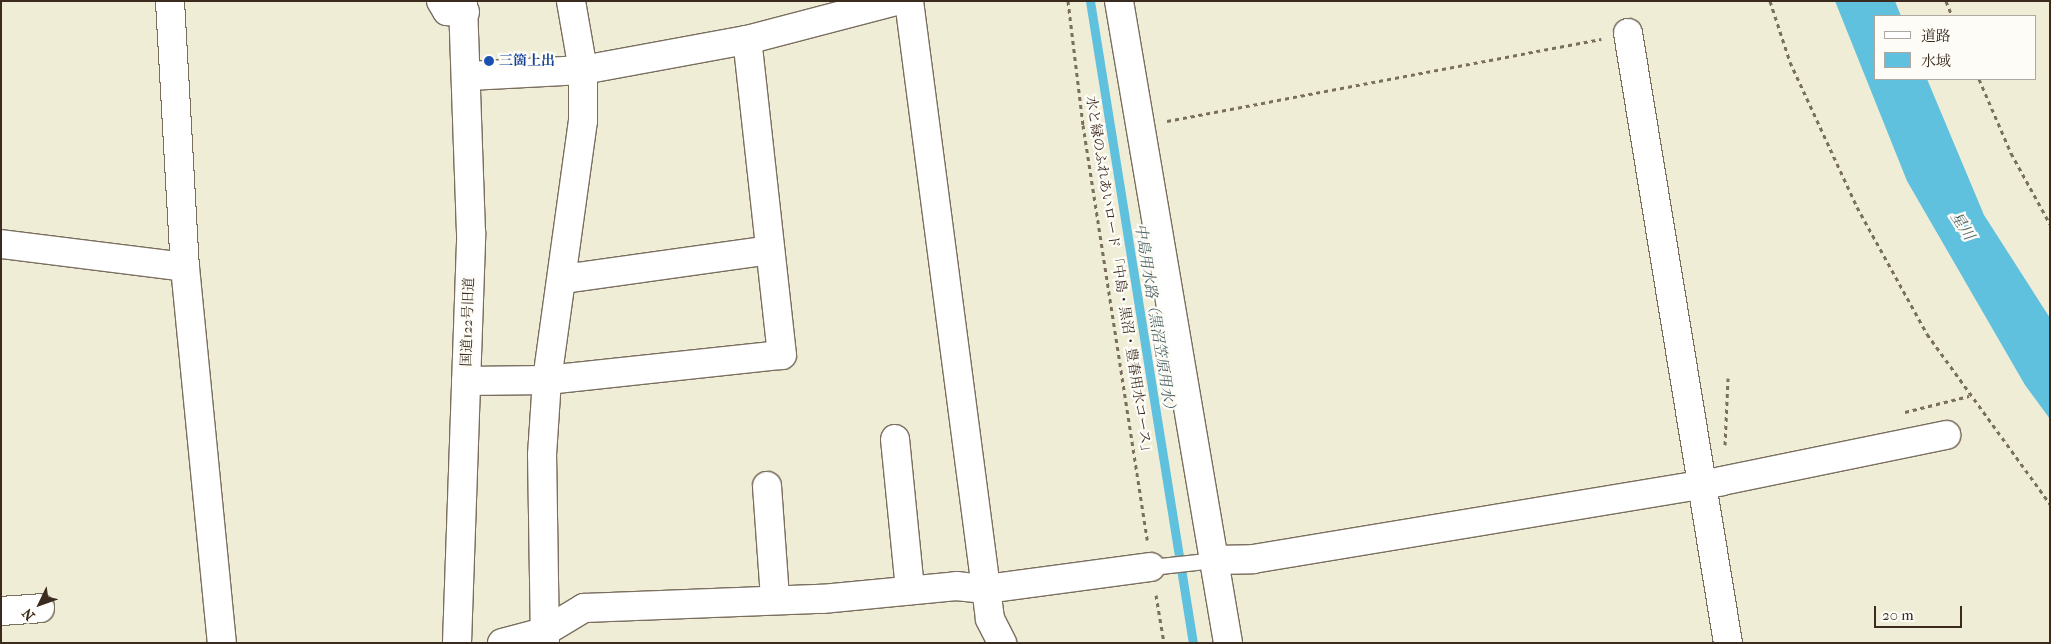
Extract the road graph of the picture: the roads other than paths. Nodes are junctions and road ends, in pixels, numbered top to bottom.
1 (571, 1) edge
2 (896, 1) edge
3 (909, 1) edge
4 (1119, 1) edge
5 (171, 2) edge
6 (456, 5) edge
7 (1628, 33) road end
8 (747, 40) junction
9 (583, 70) junction
10 (469, 76) junction
11 (1, 244) edge
12 (770, 250) junction
13 (185, 266) junction
14 (564, 279) junction
15 (547, 380) junction
16 (466, 381) junction
17 (1946, 435) dead end
18 (896, 438) dead end
19 (1701, 483) junction
20 (768, 486) dead end
21 (1205, 560) junction
22 (1154, 567) joint
23 (986, 589) junction
24 (910, 590) junction
25 (775, 598) junction
26 (40, 608) dead end
27 (1, 611) edge
28 (544, 638) edge
29 (222, 643) edge
30 (457, 643) edge
31 (502, 643) edge
32 (1002, 643) edge
33 (1228, 643) edge
34 (1728, 643) edge

1 - 9 street
2 - 8 street
3 - 23 street
4 - 21 street
5 - 13 street
6 - 10 street, 国道122号旧道
7 - 19 street
8 - 9 street
8 - 12 street
9 - 10 street
9 - 14 street
10 - 16 street, 国道122号旧道
11 - 13 street
12 - 14 street
12 - 15 street
13 - 29 street
14 - 15 street
15 - 16 street
15 - 28 street
16 - 30 street, 国道122号旧道
17 - 19 street
18 - 24 street
19 - 21 street
19 - 34 street
20 - 25 street
21 - 22 lane
21 - 33 street
22 - 23 street
23 - 24 street
23 - 32 street
24 - 25 street
25 - 28 street
26 - 27 street
28 - 31 street

